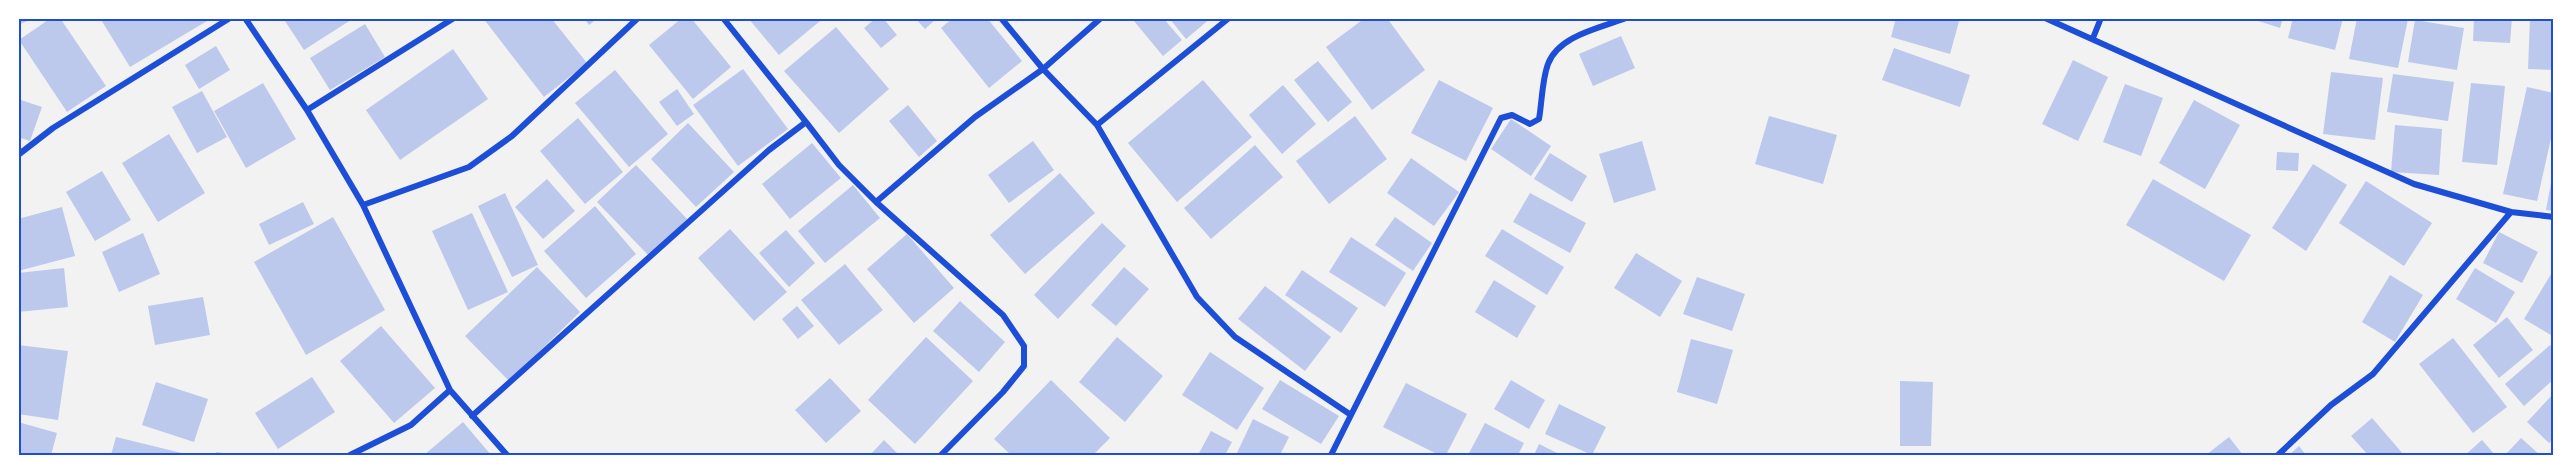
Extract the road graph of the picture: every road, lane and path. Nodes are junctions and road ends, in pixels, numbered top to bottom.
1 (230, 18) edge
2 (244, 18) edge
3 (454, 18) edge
4 (638, 18) edge
5 (723, 18) edge
6 (1001, 18) edge
7 (1101, 18) edge
8 (1229, 18) edge
9 (1626, 18) edge
10 (2045, 18) edge
11 (2101, 18) edge
12 (2093, 38) junction
13 (1043, 69) junction
14 (308, 111) junction
15 (806, 122) junction
16 (1096, 125) junction
17 (18, 155) edge
18 (876, 202) junction
19 (363, 205) junction
20 (2511, 212) junction
21 (2554, 217) edge
22 (450, 390) junction
23 (1351, 415) junction
24 (472, 416) junction
25 (350, 455) edge
26 (507, 455) edge
27 (941, 455) edge
28 (1331, 455) edge
29 (2278, 455) edge

1 - 17 street
2 - 14 street
3 - 14 street
4 - 19 street
5 - 15 street
6 - 13 street
7 - 13 street
8 - 16 street
9 - 23 street
10 - 12 street
11 - 12 street
12 - 20 street
13 - 16 street
13 - 18 street
14 - 19 street
15 - 18 street
15 - 24 street
16 - 23 street
18 - 27 street
19 - 22 street
20 - 21 street
20 - 29 street
22 - 24 street
22 - 25 street
23 - 28 street
24 - 26 street

